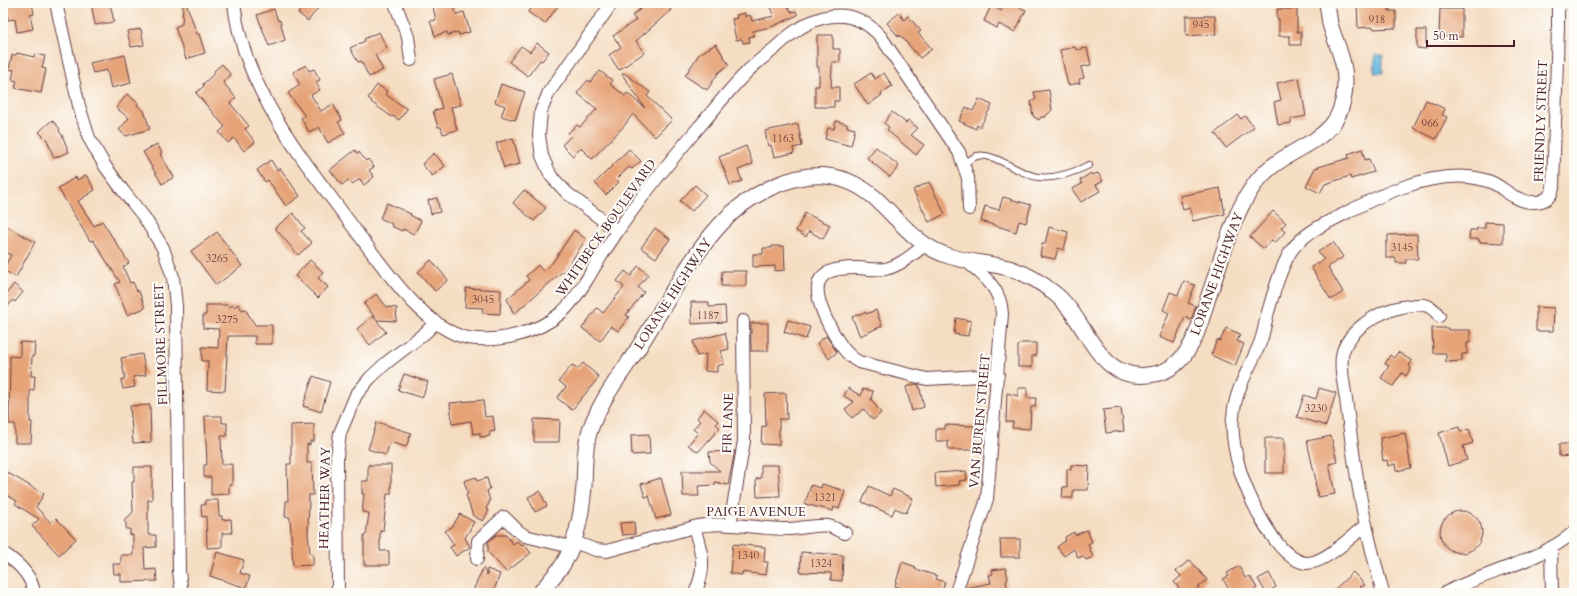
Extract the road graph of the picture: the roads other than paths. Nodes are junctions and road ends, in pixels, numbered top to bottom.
1 (56, 3) edge
2 (234, 3) edge
3 (395, 3) edge
4 (612, 3) edge
5 (1327, 3) edge
6 (1558, 3) edge
7 (411, 60) dead end
8 (964, 164) junction
9 (1089, 165) dead end
10 (969, 209) dead end
11 (617, 231) junction
12 (925, 245) junction
13 (965, 260) junction
14 (1439, 316) dead end
15 (743, 321) dead end
16 (436, 322) junction
17 (998, 375) junction
18 (730, 525) junction
19 (1366, 525) junction
20 (694, 527) junction
21 (1574, 532) edge
22 (845, 533) dead end
23 (573, 545) junction
24 (1551, 548) junction
25 (3, 553) edge
26 (477, 559) dead end
27 (956, 592) edge
28 (34, 593) edge
29 (182, 593) edge
30 (338, 593) edge
31 (540, 593) edge
32 (695, 593) edge
33 (1383, 593) edge
34 (1445, 593) edge
35 (1552, 593) edge

1 - 29 street, FILLMORE STREET
2 - 16 street, WHITBECK BOULEVARD
3 - 7 street
4 - 11 street
5 - 13 street, LORANE HIGHWAY
6 - 19 street, FRIENDLY STREET
8 - 9 lane
8 - 10 street, WHITBECK BOULEVARD
8 - 11 street, WHITBECK BOULEVARD
11 - 16 street, WHITBECK BOULEVARD
12 - 13 street, LORANE HIGHWAY
12 - 17 street
12 - 23 street, LORANE HIGHWAY
13 - 17 street, VAN BUREN STREET
14 - 19 street
15 - 18 street, FIR LANE
16 - 30 street, HEATHER WAY
17 - 27 street, VAN BUREN STREET
18 - 20 street, PAIGE AVENUE
18 - 22 street, PAIGE AVENUE
19 - 33 street
20 - 23 street, PAIGE AVENUE
20 - 32 street
21 - 24 street
23 - 26 street, PAIGE AVENUE
23 - 31 street, LORANE HIGHWAY
24 - 34 street
24 - 35 street
25 - 28 street

